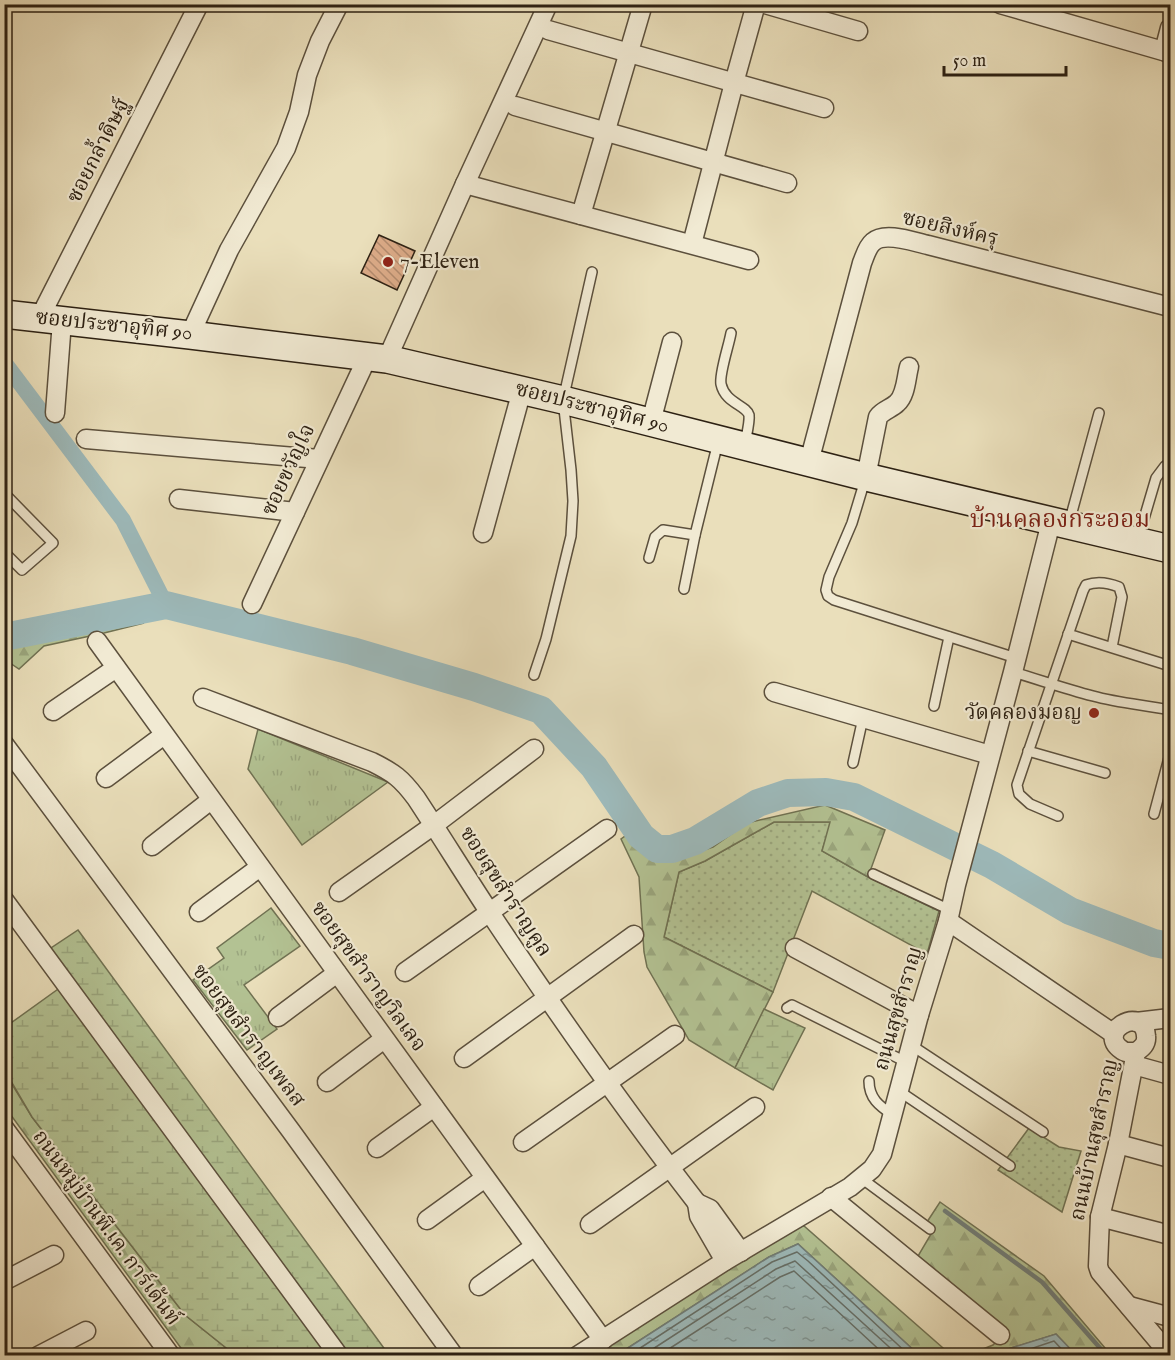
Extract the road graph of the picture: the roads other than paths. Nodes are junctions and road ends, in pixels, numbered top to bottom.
1 (199, 4) edge
2 (339, 4) edge
3 (548, 4) edge
4 (643, 4) edge
5 (756, 4) edge
6 (765, 4) edge
7 (1000, 4) edge
8 (1170, 28) edge
9 (548, 30) dead end
10 (858, 31) dead end
11 (1167, 52) edge
12 (629, 53) junction
13 (734, 83) junction
14 (515, 106) dead end
15 (824, 108) dead end
16 (605, 132) junction
17 (713, 162) junction
18 (787, 183) dead end
19 (465, 184) junction
20 (581, 215) junction
21 (692, 244) junction
22 (749, 260) dead end
23 (592, 272) dead end
24 (1170, 307) edge
25 (4, 314) edge
26 (51, 320) junction
27 (731, 333) dead end
28 (190, 335) junction
29 (672, 342) dead end
30 (378, 358) junction
31 (909, 367) dead end
32 (522, 390) junction
33 (563, 400) junction
34 (55, 413) dead end
35 (1099, 413) dead end
36 (651, 422) junction
37 (86, 439) dead end
38 (718, 439) junction
39 (745, 446) junction
40 (319, 459) junction
41 (809, 462) junction
42 (1170, 466) edge
43 (866, 477) junction
44 (4, 493) edge
45 (179, 499) dead end
46 (295, 512) junction
47 (1060, 524) junction
48 (483, 533) dead end
49 (695, 535) junction
50 (1138, 541) junction
51 (1170, 549) edge
52 (4, 552) edge
53 (649, 558) dead end
54 (684, 589) dead end
55 (252, 604) dead end
56 (1068, 634) junction
57 (949, 637) junction
58 (97, 641) dead end
59 (1112, 647) junction
60 (1015, 665) junction
61 (1170, 666) edge
62 (116, 668) junction
63 (534, 675) dead end
64 (1051, 683) junction
65 (774, 692) dead end
66 (203, 698) dead end
67 (934, 706) dead end
68 (1170, 710) edge
69 (53, 711) dead end
70 (863, 718) junction
71 (164, 735) junction
72 (4, 744) edge
73 (534, 749) dead end
74 (1028, 751) junction
75 (1170, 754) edge
76 (990, 755) junction
77 (853, 763) dead end
78 (1105, 773) dead end
79 (106, 778) dead end
80 (212, 800) junction
81 (1154, 814) dead end
82 (1058, 816) dead end
83 (434, 825) junction
84 (606, 829) dead end
85 (152, 846) dead end
86 (260, 867) junction
87 (873, 874) dead end
88 (339, 892) dead end
89 (4, 900) edge
90 (199, 912) dead end
91 (489, 912) junction
92 (949, 916) junction
93 (634, 935) dead end
94 (795, 948) dead end
95 (405, 972) dead end
96 (337, 973) junction
97 (547, 997) junction
98 (788, 1008) dead end
99 (919, 1014) junction
100 (278, 1017) dead end
101 (1170, 1018) edge
102 (1136, 1022) junction
103 (1114, 1034) junction
104 (675, 1035) dead end
105 (384, 1039) junction
106 (909, 1053) junction
107 (464, 1058) dead end
108 (1135, 1058) junction
109 (1170, 1075) edge
110 (869, 1081) dead end
111 (327, 1082) dead end
112 (607, 1082) junction
113 (899, 1091) junction
114 (434, 1107) junction
115 (755, 1107) dead end
116 (892, 1115) junction
117 (4, 1128) edge
118 (1043, 1132) dead end
119 (523, 1142) dead end
120 (1118, 1144) junction
121 (378, 1148) dead end
122 (1170, 1158) edge
123 (1011, 1166) dead end
124 (669, 1168) junction
125 (485, 1178) junction
126 (861, 1178) junction
127 (831, 1197) junction
128 (1100, 1217) junction
129 (427, 1220) dead end
130 (590, 1224) dead end
131 (930, 1229) dead end
132 (1170, 1235) edge
133 (535, 1246) junction
134 (54, 1256) dead end
135 (733, 1257) junction
136 (4, 1281) edge
137 (479, 1286) dead end
138 (1129, 1306) junction
139 (1170, 1317) edge
140 (86, 1331) dead end
141 (1000, 1335) dead end
142 (603, 1340) junction
143 (1170, 1355) edge
144 (38, 1356) edge
145 (171, 1356) edge
146 (339, 1356) edge
147 (454, 1356) edge
148 (577, 1356) edge

1 - 26 street, ซอยกล้ำดิษฐ์
2 - 28 street
3 - 19 street, ซอยขวัญใจ
4 - 12 street
5 - 13 street
6 - 10 street
7 - 11 street
8 - 11 street
9 - 12 street
12 - 13 street
12 - 16 street
13 - 15 street
13 - 17 street
14 - 16 street
16 - 17 street
16 - 20 street
17 - 18 street
17 - 21 street
19 - 20 street
19 - 30 street, ซอยขวัญใจ
20 - 21 street
21 - 22 street
23 - 33 lane
24 - 41 street, ซอยสิงห์ครุ
25 - 26 street, ซอยประชาอุทิศ 90
26 - 28 street, ซอยประชาอุทิศ 90
26 - 34 street
27 - 39 lane
28 - 30 street, ซอยประชาอุทิศ 90
29 - 36 street
30 - 32 street, ซอยประชาอุทิศ 90
30 - 40 street, ซอยขวัญใจ
31 - 43 street
32 - 33 street, ซอยประชาอุทิศ 90
32 - 48 street
33 - 36 street, ซอยประชาอุทิศ 90
33 - 63 lane
35 - 47 lane
36 - 38 street, ซอยประชาอุทิศ 90
37 - 40 street
38 - 39 street, ซอยประชาอุทิศ 90
38 - 49 lane
39 - 41 street, ซอยประชาอุทิศ 90
40 - 46 street, ซอยขวัญใจ
41 - 43 street, ซอยประชาอุทิศ 90
42 - 50 lane
43 - 47 street, ซอยประชาอุทิศ 90
43 - 57 lane
44 - 52 lane
45 - 46 street
46 - 55 street, ซอยขวัญใจ
47 - 50 street, ซอยประชาอุทิศ 90
47 - 60 street, ถนนสุขสำราญ
49 - 53 lane
49 - 54 lane
50 - 51 street, ซอยประชาอุทิศ 90
56 - 59 lane
56 - 59 lane
56 - 64 lane
57 - 60 lane
57 - 67 lane
58 - 62 street, ซอยสุขสำราญวิลเลจ
59 - 61 lane
60 - 64 lane
60 - 76 street, ถนนสุขสำราญ
62 - 69 street
62 - 71 street, ซอยสุขสำราญวิลเลจ
64 - 68 lane
64 - 74 lane
65 - 70 street
66 - 83 street, ซอยสุขสำราญคูล
70 - 76 street
70 - 77 lane
71 - 79 street
71 - 80 street, ซอยสุขสำราญวิลเลจ
72 - 147 street, ซอยสุขสำราญเพลส
73 - 83 street
74 - 78 lane
74 - 82 lane
75 - 81 lane
76 - 92 street, ถนนสุขสำราญ
80 - 85 street
80 - 86 street, ซอยสุขสำราญวิลเลจ
83 - 88 street
83 - 91 street, ซอยสุขสำราญคูล
84 - 91 street
86 - 90 street
86 - 96 street, ซอยสุขสำราญวิลเลจ
87 - 92 lane
89 - 146 street
91 - 95 street
91 - 97 street, ซอยสุขสำราญคูล
92 - 99 street, ถนนสุขสำราญ
92 - 103 street, ถนนบ้านสุขสำราญ
93 - 97 street
94 - 99 street
96 - 100 street
96 - 105 street, ซอยสุขสำราญวิลเลจ
97 - 107 street
97 - 112 street, ซอยสุขสำราญคูล
98 - 106 lane
99 - 106 street, ถนนสุขสำราญ
101 - 102 street
102 - 103 street, ถนนบ้านสุขสำราญ
102 - 108 street, ถนนบ้านสุขสำราญ
103 - 108 street, ถนนบ้านสุขสำราญ
104 - 112 street
105 - 111 street
105 - 114 street, ซอยสุขสำราญวิลเลจ
106 - 113 street, ถนนสุขสำราญ
106 - 118 lane
108 - 109 street
108 - 120 street, ถนนบ้านสุขสำราญ
110 - 116 lane
112 - 119 street
112 - 124 street, ซอยสุขสำราญคูล
113 - 116 street, ถนนสุขสำราญ
113 - 123 lane
114 - 121 street
114 - 125 street, ซอยสุขสำราญวิลเลจ
115 - 124 street
116 - 126 street, ถนนสุขสำราญ
117 - 145 street, ถนนหมู่บ้านพี.เค. การ์เด้นท์
120 - 122 street
120 - 128 street, ถนนบ้านสุขสำราญ
124 - 130 street
124 - 135 street, ซอยสุขสำราญคูล
125 - 129 street
125 - 133 street, ซอยสุขสำราญวิลเลจ
126 - 127 street, ถนนสุขสำราญ
126 - 131 lane
127 - 135 street, ถนนสุขสำราญ
127 - 141 street
128 - 132 street
128 - 138 street, ถนนบ้านสุขสำราญ
133 - 137 street
133 - 142 street, ซอยสุขสำราญวิลเลจ
134 - 136 street
135 - 142 street, ถนนสุขสำราญ
138 - 139 street
138 - 143 street, ถนนบ้านสุขสำราญ
140 - 144 street
142 - 148 street, ถนนสุขสำราญ

